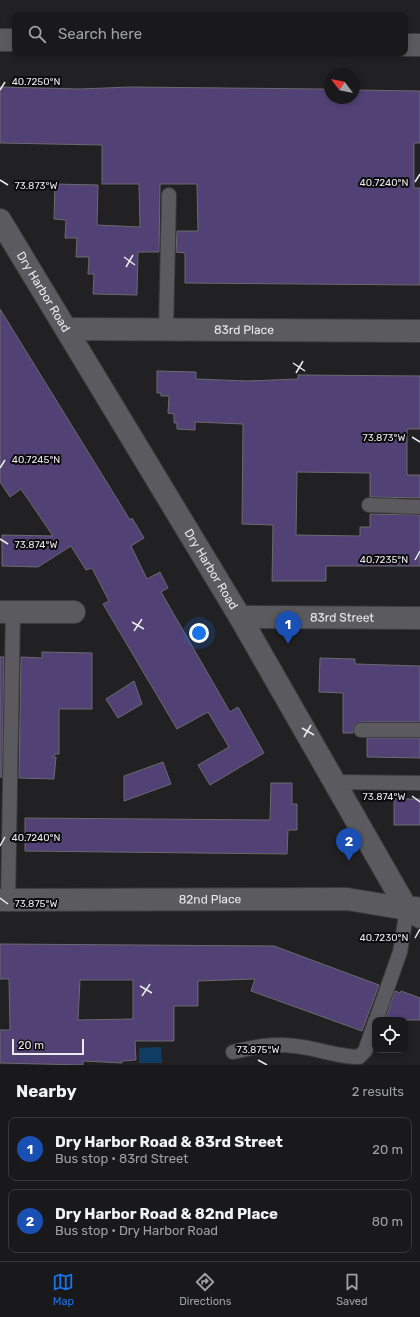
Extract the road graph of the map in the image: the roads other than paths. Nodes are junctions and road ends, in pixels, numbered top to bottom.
1 (0, 40) edge
2 (12, 40) edge
3 (408, 45) edge
4 (420, 46) edge
5 (169, 195) dead end
6 (0, 220) edge
7 (67, 329) junction
8 (166, 330) junction
9 (420, 331) edge
10 (369, 505) dead end
11 (420, 507) edge
12 (6, 612) edge
13 (74, 612) dead end
14 (240, 617) junction
15 (420, 618) edge
16 (361, 730) dead end
17 (420, 730) edge
18 (334, 782) junction
19 (420, 783) edge
20 (4, 900) edge
21 (416, 911) edge
22 (376, 1017) edge
23 (372, 1030) edge
24 (233, 1052) dead end

1 - 2 street
3 - 4 street
5 - 8 lane
6 - 7 street, Dry Harbor Road
7 - 8 street, 83rd Place
7 - 14 street, Dry Harbor Road
8 - 9 street, 83rd Place
10 - 11 lane
12 - 13 street
12 - 20 lane
14 - 15 street, 83rd Street
14 - 18 street, Dry Harbor Road
16 - 17 lane
18 - 19 lane
18 - 21 street, Dry Harbor Road
20 - 21 street, 82nd Place
21 - 22 lane
23 - 24 lane

